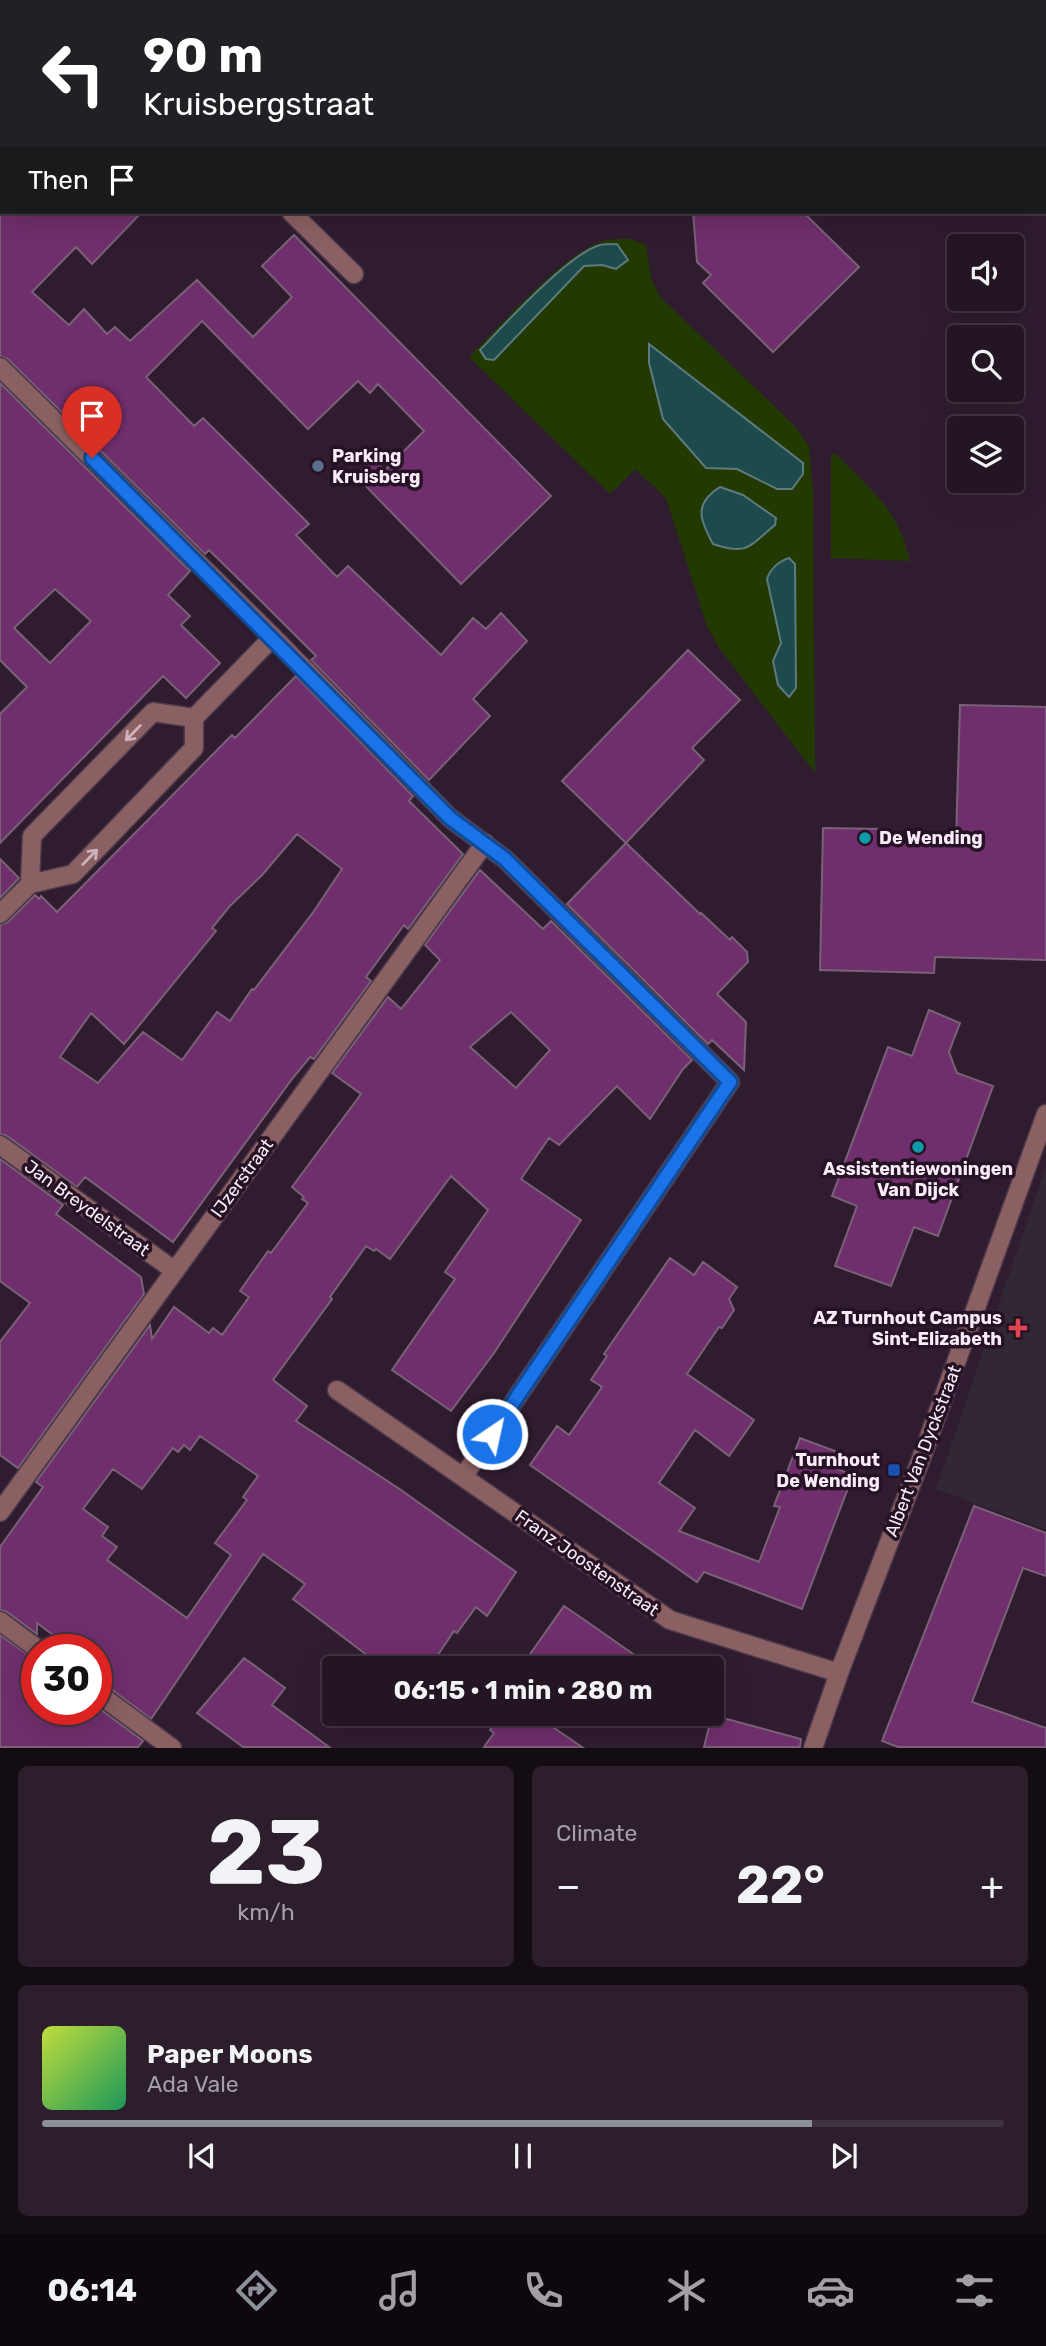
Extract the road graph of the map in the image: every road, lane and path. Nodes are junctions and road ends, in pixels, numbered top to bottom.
1 (293, 214) edge
2 (354, 274) dead end
3 (0, 367) edge
4 (273, 637) junction
5 (194, 718) junction
6 (485, 843) junction
7 (30, 884) junction
8 (0, 914) edge
9 (1046, 1114) edge
10 (0, 1144) edge
11 (175, 1271) junction
12 (337, 1390) dead end
13 (463, 1477) junction
14 (0, 1512) edge
15 (0, 1621) edge
16 (21, 1637) edge
17 (839, 1673) junction
18 (112, 1704) edge
19 (172, 1748) edge
20 (813, 1748) edge

1 - 2 street
3 - 4 street
4 - 5 street
4 - 6 street
7 -> 5 street
5 -> 7 street
6 - 11 street, IJzerstraat
6 - 13 street
7 - 8 street
9 - 17 street, Albert Van Dyckstraat
10 - 11 street, Jan Breydelstraat
11 - 14 street, IJzerstraat
12 - 13 street, Franz Joostenstraat
13 - 17 street, Franz Joostenstraat
15 - 16 street
17 - 20 street, Albert Van Dyckstraat
18 - 19 street

